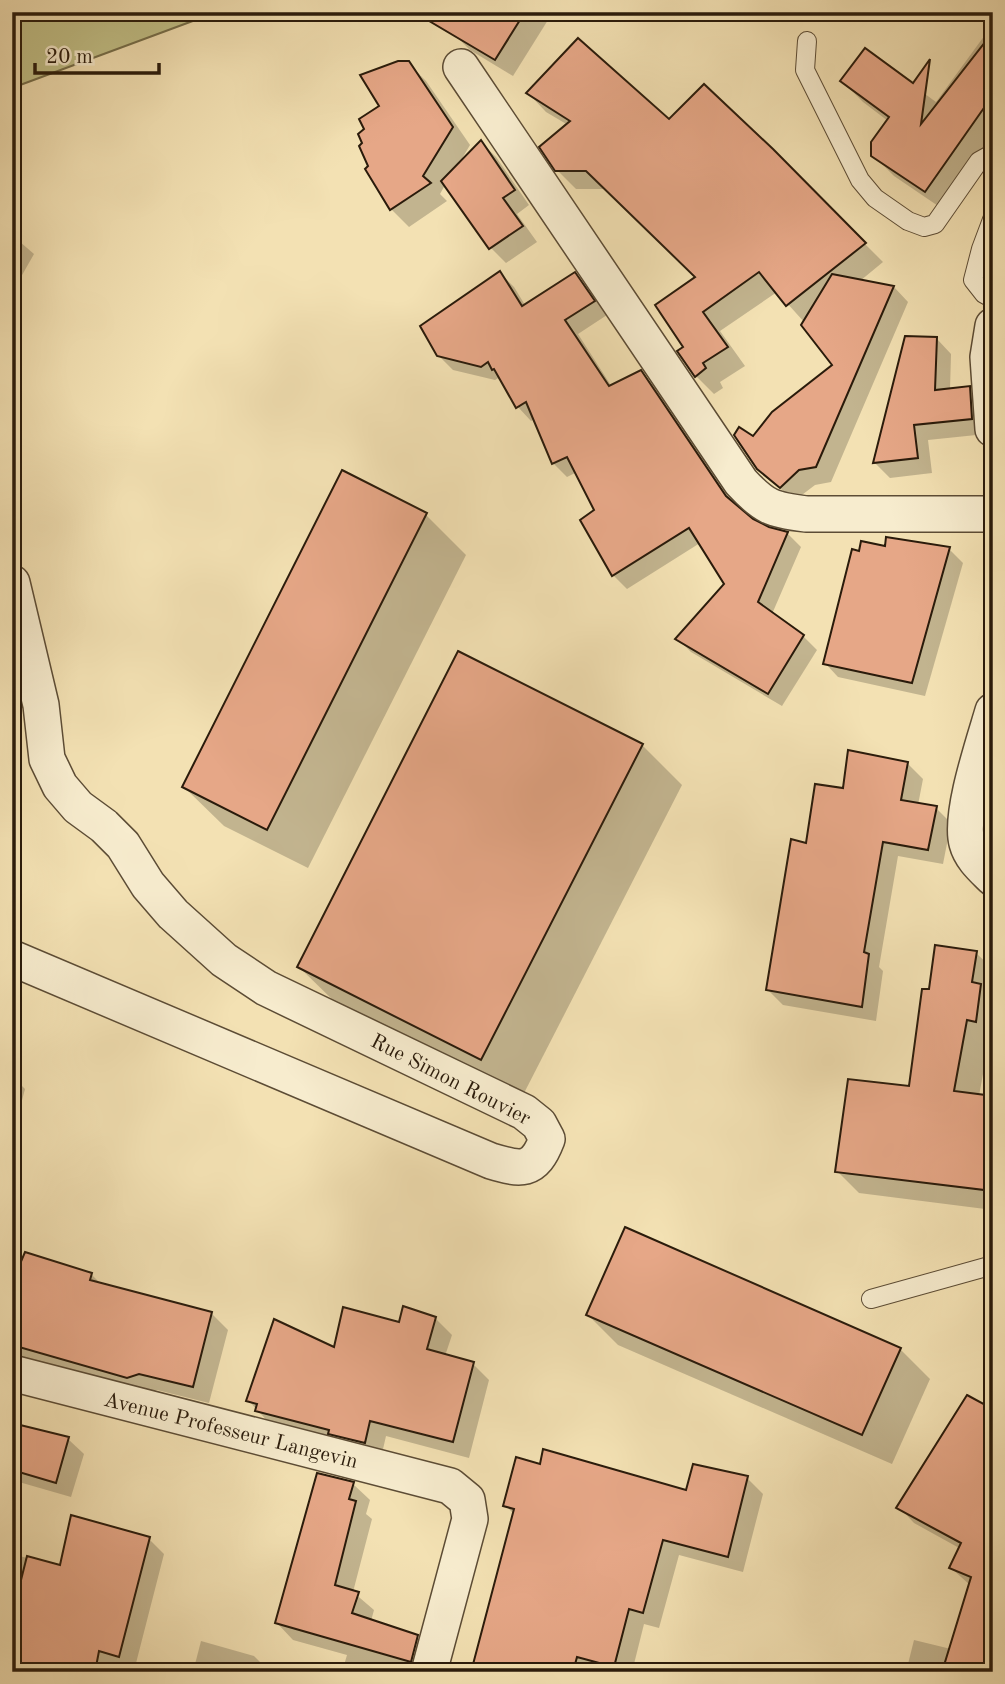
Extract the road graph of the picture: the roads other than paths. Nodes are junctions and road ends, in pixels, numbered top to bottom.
1 (807, 41) dead end
2 (461, 67) dead end
3 (993, 157) edge
4 (993, 216) edge
5 (993, 299) edge
6 (993, 326) edge
7 (993, 429) edge
8 (993, 514) edge
9 (12, 583) edge
10 (993, 711) edge
11 (993, 878) edge
12 (12, 958) edge
13 (993, 1265) edge
14 (871, 1299) dead end
15 (12, 1373) edge
16 (429, 1672) edge

1 - 3 lane
2 - 8 street
4 - 5 lane
6 - 7 street
9 - 12 street, Rue Simon Rouvier
10 - 11 street
13 - 14 lane
15 - 16 street, Avenue Professeur Langevin

